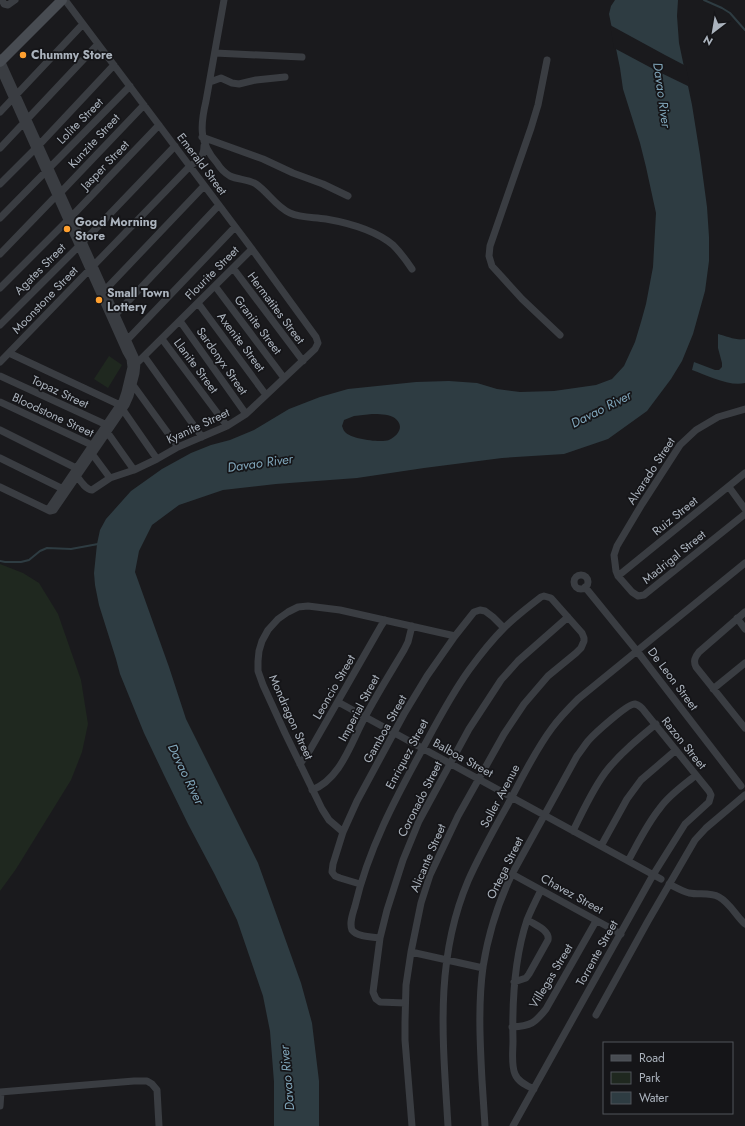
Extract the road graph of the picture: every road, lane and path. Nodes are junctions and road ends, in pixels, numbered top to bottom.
1 (2, 0) edge
2 (15, 0) edge
3 (64, 0) edge
4 (224, 0) edge
5 (83, 24) junction
6 (98, 44) junction
7 (215, 53) junction
8 (302, 57) dead end
9 (547, 60) dead end
10 (0, 63) edge
11 (114, 65) junction
12 (285, 77) dead end
13 (210, 82) junction
14 (130, 86) junction
15 (15, 96) junction
16 (144, 105) junction
17 (0, 112) edge
18 (26, 121) junction
19 (159, 125) junction
20 (202, 137) junction
21 (204, 145) junction
22 (174, 146) junction
23 (37, 147) junction
24 (0, 148) edge
25 (190, 166) junction
26 (47, 169) junction
27 (0, 184) edge
28 (204, 186) junction
29 (59, 194) junction
30 (348, 196) dead end
31 (219, 205) junction
32 (0, 218) edge
33 (70, 219) junction
34 (236, 227) junction
35 (81, 244) junction
36 (252, 249) junction
37 (0, 254) edge
38 (92, 268) junction
39 (233, 268) junction
40 (412, 268) dead end
41 (215, 286) junction
42 (0, 288) edge
43 (105, 290) junction
44 (198, 303) junction
45 (116, 314) junction
46 (180, 321) junction
47 (0, 325) edge
48 (560, 335) dead end
49 (162, 339) junction
50 (128, 340) junction
51 (318, 343) joint
52 (9, 352) junction
53 (144, 356) junction
54 (302, 361) junction
55 (0, 362) edge
56 (137, 363) junction
57 (0, 376) edge
58 (284, 378) junction
59 (133, 385) junction
60 (266, 395) junction
61 (0, 402) edge
62 (122, 408) junction
63 (745, 408) edge
64 (246, 414) junction
65 (227, 426) junction
66 (107, 428) junction
67 (0, 430) edge
68 (202, 437) junction
69 (178, 447) junction
70 (93, 449) junction
71 (0, 458) edge
72 (157, 459) junction
73 (134, 470) junction
74 (77, 472) junction
75 (745, 473) edge
76 (110, 478) junction
77 (0, 487) edge
78 (729, 487) junction
79 (65, 490) junction
80 (745, 509) edge
81 (745, 514) edge
82 (745, 563) edge
83 (618, 576) junction
84 (585, 587) dead end
85 (745, 612) edge
86 (568, 617) junction
87 (737, 618) junction
88 (385, 620) junction
89 (412, 626) junction
90 (504, 628) junction
91 (745, 629) edge
92 (455, 636) junction
93 (638, 651) junction
94 (745, 663) edge
95 (713, 689) junction
96 (338, 702) junction
97 (635, 704) joint
98 (365, 717) junction
99 (656, 724) junction
100 (744, 725) edge
101 (394, 733) junction
102 (423, 748) junction
103 (676, 750) junction
104 (450, 763) junction
105 (300, 764) junction
106 (696, 775) junction
107 (479, 779) junction
108 (741, 786) dead end
109 (312, 790) junction
110 (745, 795) edge
111 (511, 797) junction
112 (710, 799) joint
113 (545, 815) junction
114 (573, 831) junction
115 (344, 832) junction
116 (601, 846) junction
117 (628, 861) junction
118 (512, 874) junction
119 (654, 875) junction
120 (661, 879) dead end
121 (360, 884) junction
122 (669, 884) junction
123 (541, 890) junction
124 (528, 920) junction
125 (596, 921) junction
126 (745, 924) edge
127 (621, 934) junction
128 (380, 938) junction
129 (411, 952) junction
130 (447, 960) junction
131 (483, 968) junction
132 (514, 982) junction
133 (405, 1003) junction
134 (596, 1015) dead end
135 (512, 1026) junction
136 (534, 1090) junction
137 (0, 1092) edge
138 (0, 1106) edge
139 (159, 1126) edge
140 (412, 1126) edge
141 (448, 1126) edge
142 (485, 1126) edge
143 (513, 1126) edge

1 - 2 street
3 - 5 street, Emerald Street
3 - 10 street
4 - 7 street
5 - 6 street, Emerald Street
5 - 15 street
6 - 11 street, Emerald Street
6 - 18 street
7 - 8 street
7 - 13 street
9 - 48 street
10 - 15 street
11 - 14 street, Emerald Street
11 - 23 street
12 - 13 street
13 - 20 street
14 - 16 street, Emerald Street
14 - 26 street, Lolite Street
15 - 17 street
15 - 18 street
16 - 19 street, Emerald Street
16 - 29 street, Kunzite Street
18 - 23 street
18 - 24 street
19 - 22 street, Emerald Street
19 - 33 street, Jasper Street
20 - 21 street
20 - 30 street
21 - 25 street, Moonstone Street
21 - 40 street
22 - 25 street, Emerald Street
22 - 35 street, Agates Street
23 - 26 street
23 - 27 street
25 - 28 street, Emerald Street
25 - 38 street, Moonstone Street
26 - 29 street
26 - 32 street, Lolite Street
28 - 31 street, Emerald Street
28 - 43 street
29 - 33 street
29 - 37 street, Kunzite Street
31 - 34 street, Emerald Street
31 - 45 street
33 - 35 street
33 - 42 street, Jasper Street
34 - 36 street, Emerald Street
34 - 50 street
35 - 38 street
35 - 47 street, Agates Street
36 - 39 street, Flourite Street
36 - 51 street, Emerald Street
38 - 43 street
38 - 52 street, Moonstone Street
38 - 62 street
39 - 41 street, Flourite Street
39 - 54 street, Hermatites Street
41 - 44 street, Flourite Street
41 - 58 street, Granite Street
43 - 45 street
44 - 46 street, Flourite Street
44 - 60 street, Axenite Street
45 - 50 street
46 - 49 street, Flourite Street
46 - 64 street, Sardonyx Street
49 - 53 street, Flourite Street
49 - 65 street, Llanite Street
50 - 56 street
51 - 54 street, Kyanite Street
52 - 55 street, Moonstone Street
52 - 62 street
53 - 56 street, Flourite Street
53 - 68 street
54 - 58 street, Kyanite Street
56 - 59 street
57 - 66 street, Topaz Street
58 - 60 street, Kyanite Street
59 - 62 street
59 - 69 street
60 - 64 street, Kyanite Street
61 - 70 street, Bloodstone Street
62 - 66 street
62 - 72 street
63 - 83 street, Alvarado Street
64 - 65 street, Kyanite Street
65 - 68 street, Kyanite Street
66 - 70 street
66 - 73 street
67 - 74 street
68 - 69 street, Kyanite Street
69 - 72 street, Kyanite Street
70 - 74 street
70 - 76 street
71 - 79 street
72 - 73 street, Kyanite Street
73 - 76 street, Kyanite Street
74 - 76 street, Kyanite Street
74 - 79 street
75 - 78 street, Ruiz Street
77 - 79 street
78 - 80 street
78 - 83 street, Ruiz Street
81 - 83 street, Madrigal Street
82 - 93 street, Soller Avenue
84 - 93 street, De Leon Street
85 - 87 street
86 - 90 street, Enriquez Street
86 - 104 street, Coronado Street
86 - 107 street, Alicante Street
87 - 91 street
87 - 95 street
88 - 89 street, Mondragon Street
88 - 96 street, Leoncio Street
88 - 105 street, Mondragon Street
89 - 92 street, Mondragon Street
89 - 98 street, Imperial Street
90 - 92 street, Gamboa Street
90 - 102 street, Enriquez Street
92 - 101 street, Gamboa Street
93 - 108 street, De Leon Street
93 - 111 street, Soller Avenue
94 - 95 street
95 - 100 street
96 - 98 street, Balboa Street
96 - 105 street, Leoncio Street
97 - 99 street, Razon Street
97 - 113 street, Ortega Street
98 - 101 street, Balboa Street
98 - 109 street, Imperial Street
99 - 103 street, Razon Street
99 - 114 street
101 - 102 street, Balboa Street
101 - 115 street, Gamboa Street
102 - 104 street, Balboa Street
102 - 121 street, Enriquez Street
103 - 106 street, Razon Street
103 - 116 street
104 - 107 street, Balboa Street
104 - 128 street, Coronado Street
105 - 109 street, Mondragon Street
106 - 112 street, Razon Street
106 - 117 street
107 - 111 street, Balboa Street
107 - 129 street, Alicante Street
109 - 115 street, Mondragon Street
110 - 122 street
111 - 113 street, Balboa Street
111 - 130 street, Soller Avenue
112 - 119 street, Torrente Street
113 - 114 street, Balboa Street
113 - 118 street, Ortega Street
114 - 116 street, Balboa Street
115 - 121 street, Gamboa Street
116 - 117 street, Balboa Street
117 - 119 street, Balboa Street
118 - 123 street, Chavez Street
118 - 131 street, Ortega Street
119 - 120 street, Balboa Street
119 - 127 street, Torrente Street
121 - 128 street, Enriquez Street
122 - 126 street
122 - 134 street
123 - 124 street
123 - 125 street, Chavez Street
124 - 132 street
124 - 132 street
125 - 127 street, Chavez Street
125 - 135 street, Villegas Street
127 - 136 street, Torrente Street
128 - 133 street, Coronado Street
129 - 130 street
129 - 133 street, Alicante Street
130 - 131 street
130 - 141 street, Soller Avenue
131 - 142 street, Ortega Street
132 - 135 street
133 - 140 street, Alicante Street
135 - 136 street
136 - 143 street, Torrente Street
137 - 138 street
137 - 139 street

